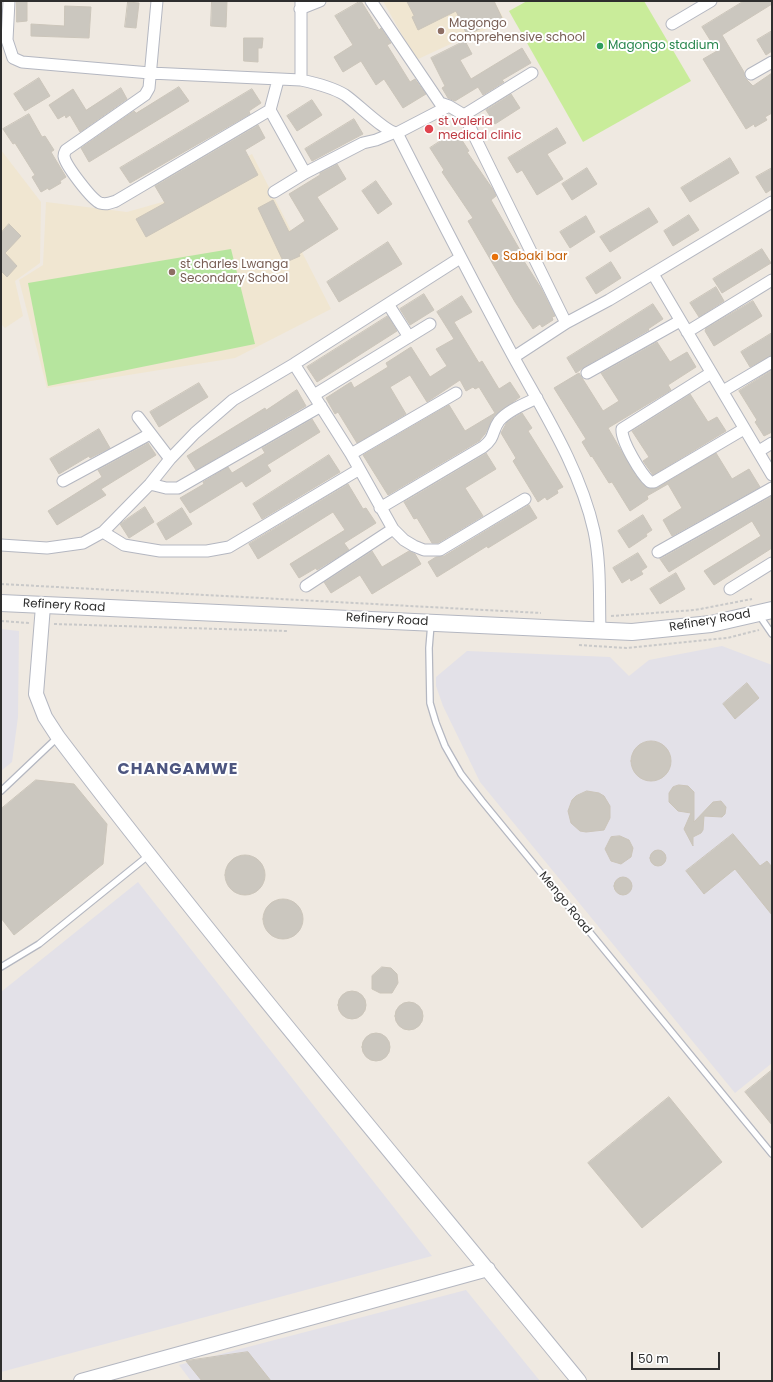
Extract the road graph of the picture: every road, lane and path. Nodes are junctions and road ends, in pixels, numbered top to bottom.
1 (9, 1) edge
2 (157, 1) edge
3 (320, 1) edge
4 (371, 1) edge
5 (711, 1) edge
6 (300, 5) edge
7 (672, 24) dead end
8 (772, 62) edge
9 (150, 72) junction
10 (532, 74) dead end
11 (751, 74) dead end
12 (278, 80) junction
13 (301, 80) junction
14 (449, 106) junction
15 (270, 110) junction
16 (464, 115) junction
17 (395, 133) junction
18 (305, 173) junction
19 (274, 192) dead end
20 (772, 202) edge
21 (460, 258) junction
22 (652, 274) junction
23 (772, 280) edge
24 (388, 304) junction
25 (680, 321) junction
26 (566, 323) junction
27 (430, 324) dead end
28 (687, 332) junction
29 (409, 337) junction
30 (514, 358) junction
31 (772, 362) edge
32 (294, 364) junction
33 (587, 373) dead end
34 (711, 373) junction
35 (723, 391) junction
36 (456, 393) dead end
37 (314, 395) junction
38 (537, 398) junction
39 (321, 406) junction
40 (138, 417) dead end
41 (744, 429) junction
42 (150, 434) junction
43 (772, 443) edge
44 (759, 451) junction
45 (351, 454) junction
46 (170, 459) junction
47 (358, 470) junction
48 (772, 475) edge
49 (63, 481) dead end
50 (150, 484) junction
51 (772, 488) edge
52 (525, 499) dead end
53 (380, 508) junction
54 (393, 529) junction
55 (103, 532) junction
56 (1, 545) edge
57 (658, 552) dead end
58 (772, 563) edge
59 (1, 584) edge
60 (306, 586) dead end
61 (730, 589) dead end
62 (1, 603) edge
63 (43, 606) junction
64 (762, 607) edge
65 (545, 613) dead end
66 (432, 622) junction
67 (600, 623) junction
68 (772, 634) edge
69 (58, 737) junction
70 (1, 790) edge
71 (149, 855) junction
72 (1, 966) edge
73 (772, 1154) edge
74 (488, 1269) junction
75 (82, 1381) edge
76 (579, 1381) edge

1 - 9 street
2 - 9 street
3 - 6 street
4 - 14 street
5 - 7 street
6 - 13 street
8 - 11 street
9 - 12 street
9 - 15 street
10 - 16 street
12 - 13 street
12 - 15 street
13 - 17 street
14 - 16 street
14 - 17 street
15 - 18 street
16 - 26 street
17 - 18 street
17 - 21 street
18 - 19 street
20 - 22 street
21 - 24 street
21 - 30 street
22 - 25 street
22 - 26 street
23 - 28 street
24 - 29 street
24 - 32 street
25 - 28 street
25 - 33 street
26 - 30 street
27 - 29 street
28 - 34 street
29 - 37 street
30 - 38 street
31 - 35 street
32 - 37 street
32 - 46 street
34 - 35 street
34 - 41 street
35 - 41 street
36 - 45 street
37 - 39 street
38 - 53 street
38 - 67 street
39 - 45 street
39 - 50 street
40 - 42 street
41 - 44 street
42 - 46 street
42 - 49 street
43 - 44 street
44 - 48 street
45 - 47 street
46 - 50 street
47 - 53 street
47 - 55 street
50 - 55 street
51 - 57 street
52 - 54 street
53 - 54 street
54 - 60 street
55 - 56 street
58 - 61 street
59 - 65 path
62 - 63 main road, Refinery Road
63 - 66 main road, Refinery Road
63 - 69 street
64 - 67 path
64 - 67 main road, Refinery Road
64 - 68 lane
66 - 67 main road, Refinery Road
66 - 73 lane, Mengo Road
69 - 70 lane
69 - 71 street
71 - 72 lane
71 - 74 street
74 - 75 street
74 - 76 street

